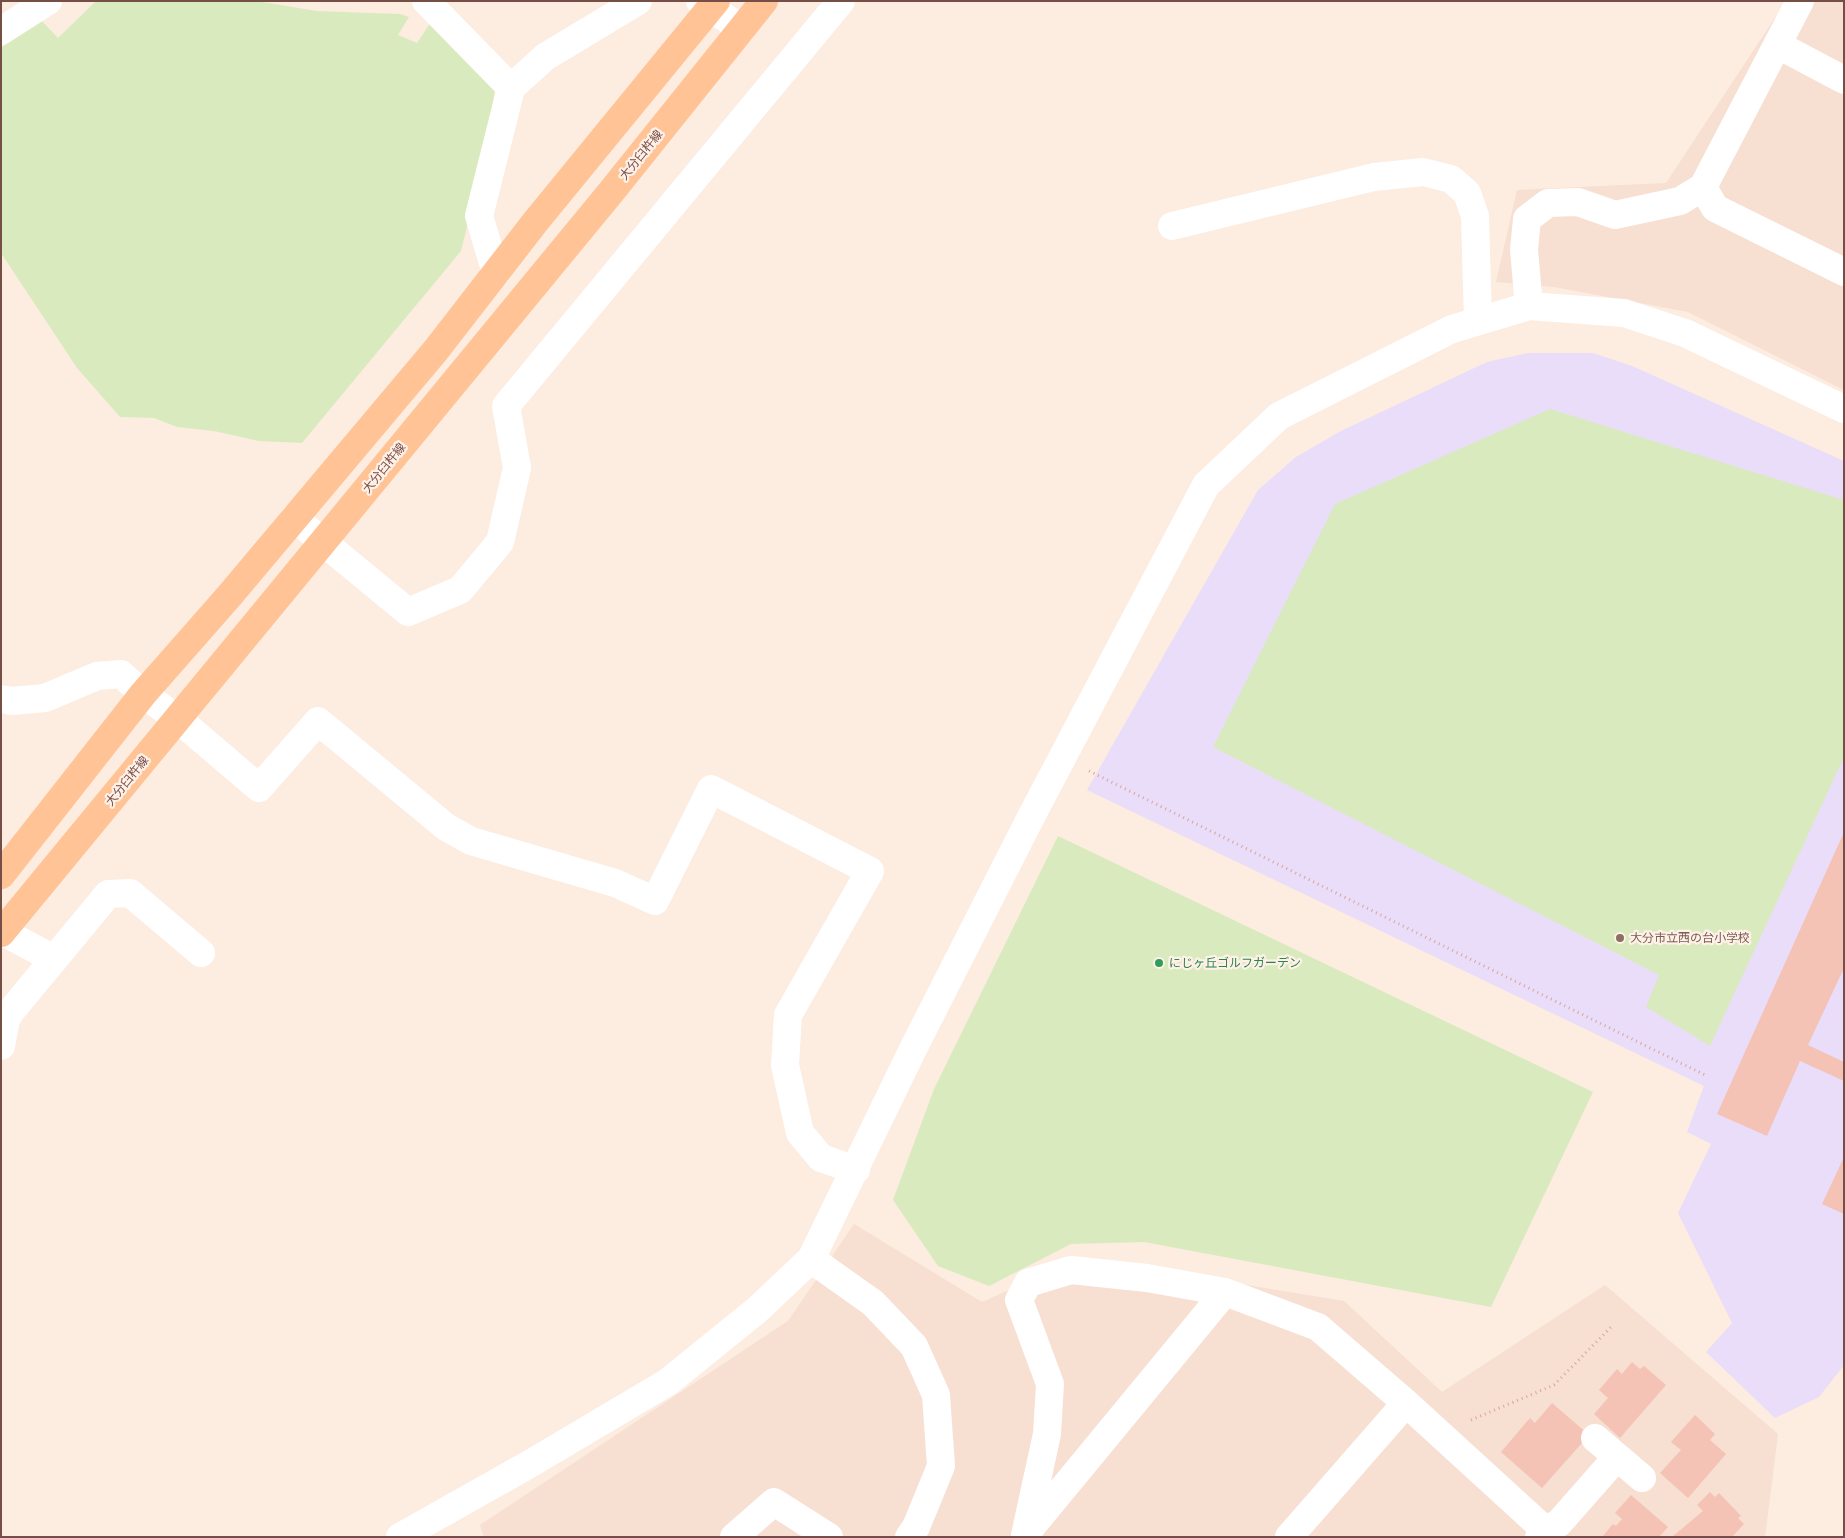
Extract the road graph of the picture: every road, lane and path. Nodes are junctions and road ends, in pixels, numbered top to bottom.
1 (48, 1) edge
2 (426, 1) edge
3 (638, 1) edge
4 (764, 1) edge
5 (841, 1) edge
6 (1800, 1) edge
7 (709, 3) edge
8 (742, 29) junction
9 (1, 31) edge
10 (1778, 45) junction
11 (1844, 80) edge
12 (511, 88) junction
13 (1703, 187) junction
14 (1172, 226) dead end
15 (1844, 272) edge
16 (496, 273) junction
17 (1529, 306) junction
18 (1478, 320) junction
19 (1844, 409) edge
20 (294, 518) junction
21 (324, 542) junction
22 (143, 694) junction
23 (1, 699) edge
24 (178, 719) junction
25 (1063, 758) junction
26 (1, 875) edge
27 (2, 932) edge
28 (201, 953) dead end
29 (54, 958) junction
30 (1, 1046) edge
31 (1707, 1076) dead end
32 (856, 1170) junction
33 (811, 1259) junction
34 (1225, 1292) junction
35 (1613, 1325) dead end
36 (1406, 1403) junction
37 (1440, 1434) junction
38 (1595, 1438) dead end
39 (1617, 1457) junction
40 (1642, 1478) dead end
41 (1542, 1533) edge
42 (1025, 1536) edge
43 (400, 1537) edge
44 (734, 1537) edge
45 (829, 1537) edge
46 (909, 1537) edge
47 (1289, 1537) edge

1 - 9 street
2 - 12 street
3 - 12 street
4 - 8 main road, 大分臼杵線
5 - 21 street
6 - 10 street
7 - 8 street
7 - 16 main road
8 - 21 main road, 大分臼杵線
10 - 11 street
10 - 13 street
12 - 16 street
13 - 15 street
13 - 17 street
14 - 18 street
16 - 20 main road
17 - 18 street
17 - 19 street
18 - 25 street
20 - 21 street
20 - 22 main road
21 - 24 main road, 大分臼杵線
22 - 23 street
22 - 24 street
22 - 26 main road
24 - 27 main road, 大分臼杵線
24 - 32 street
25 - 31 path
25 - 32 street
27 - 29 street
28 - 29 street
29 - 30 street
32 - 33 street
33 - 43 street
33 - 46 street
34 - 36 street
34 - 42 street
34 - 42 street
35 - 37 path
36 - 37 street
36 - 47 street
37 - 41 street
38 - 39 street
39 - 40 street
39 - 41 street
44 - 45 street

